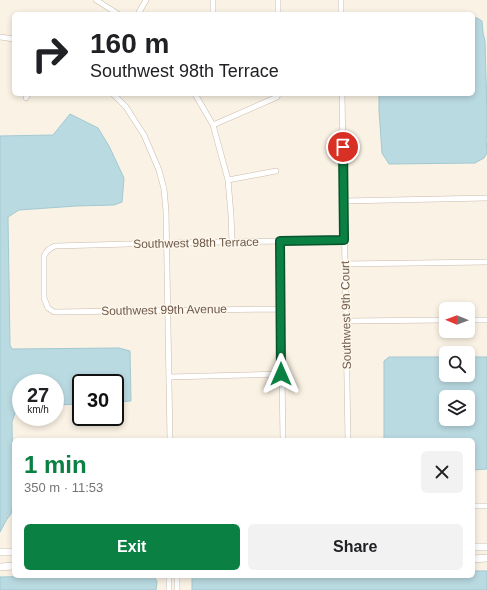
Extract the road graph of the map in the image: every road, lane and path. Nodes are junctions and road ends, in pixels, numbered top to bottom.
1 (96, 0) edge
2 (146, 0) edge
3 (213, 0) edge
4 (278, 0) edge
5 (341, 0) edge
6 (115, 12) edge
7 (139, 12) edge
8 (213, 12) edge
9 (278, 12) edge
10 (341, 12) edge
11 (0, 37) edge
12 (12, 39) edge
13 (115, 96) edge
14 (196, 96) edge
15 (277, 96) edge
16 (342, 96) edge
17 (213, 125) junction
18 (276, 171) dead end
19 (228, 180) junction
20 (487, 198) edge
21 (344, 201) junction
22 (344, 240) junction
23 (232, 241) junction
24 (280, 241) junction
25 (166, 243) junction
26 (487, 262) edge
27 (345, 264) junction
28 (48, 308) joint
29 (281, 308) junction
30 (168, 310) junction
31 (439, 320) edge
32 (475, 320) edge
33 (487, 320) edge
34 (346, 321) junction
35 (281, 374) junction
36 (169, 377) junction
37 (170, 438) edge
38 (283, 438) edge
39 (348, 438) edge
40 (475, 506) edge
41 (487, 506) edge
42 (475, 547) edge
43 (487, 547) edge
44 (0, 552) edge
45 (12, 552) edge
46 (487, 558) edge
47 (475, 559) edge
48 (0, 566) edge
49 (12, 566) edge
50 (169, 578) edge
51 (177, 578) edge
52 (169, 590) edge
53 (177, 590) edge

1 - 6 street
2 - 7 street
3 - 8 street
4 - 9 street
5 - 10 street
11 - 12 street
13 - 25 street
14 - 17 street
15 - 17 street
16 - 21 street, Southwest 9th Court
17 - 19 street
18 - 19 street
19 - 23 street
20 - 21 street
21 - 22 street, Southwest 9th Court
22 - 24 street, Southwest 98th Terrace
22 - 27 street, Southwest 9th Court
23 - 24 street, Southwest 98th Terrace
23 - 25 street, Southwest 98th Terrace
24 - 29 street
25 - 28 street, Southwest 98th Terrace
25 - 30 street
26 - 27 street
27 - 34 street, Southwest 9th Court
28 - 30 street, Southwest 99th Avenue
29 - 30 street, Southwest 99th Avenue
29 - 35 street
30 - 36 street
31 - 34 street
32 - 33 street
34 - 39 street, Southwest 9th Court
35 - 36 street
35 - 38 street
36 - 37 street
40 - 41 street
42 - 43 main road
44 - 45 main road
46 - 47 main road
48 - 49 main road
50 - 52 street
51 - 53 street

